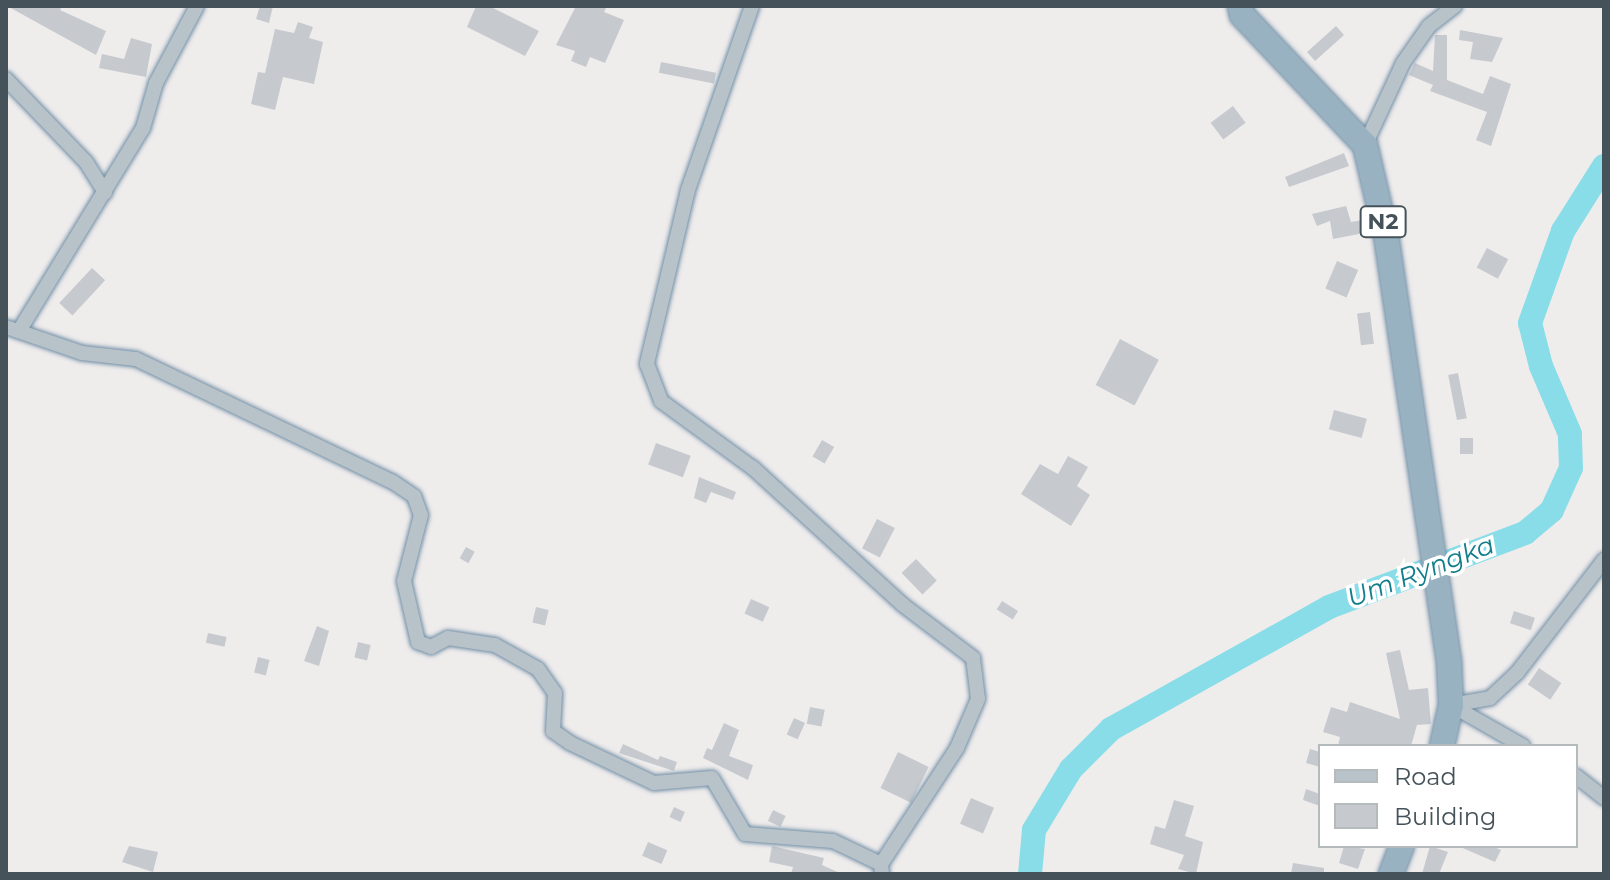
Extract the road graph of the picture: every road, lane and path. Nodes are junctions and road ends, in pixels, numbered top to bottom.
1 (197, 6) edge
2 (752, 6) edge
3 (1240, 6) edge
4 (1455, 6) edge
5 (6, 79) edge
6 (1365, 145) junction
7 (105, 193) junction
8 (12, 329) edge
9 (1604, 560) edge
10 (1451, 705) junction
11 (1442, 744) edge
12 (1519, 744) edge
13 (1578, 778) edge
14 (1604, 798) edge
15 (1401, 848) edge
16 (882, 869) edge
17 (1391, 874) edge

1 - 7 street
2 - 16 street
3 - 6 highway
4 - 6 street
5 - 7 street
6 - 10 highway, N2
7 - 8 street
8 - 16 street
9 - 10 street
10 - 11 highway, N2
10 - 12 street
13 - 14 street
15 - 17 highway

